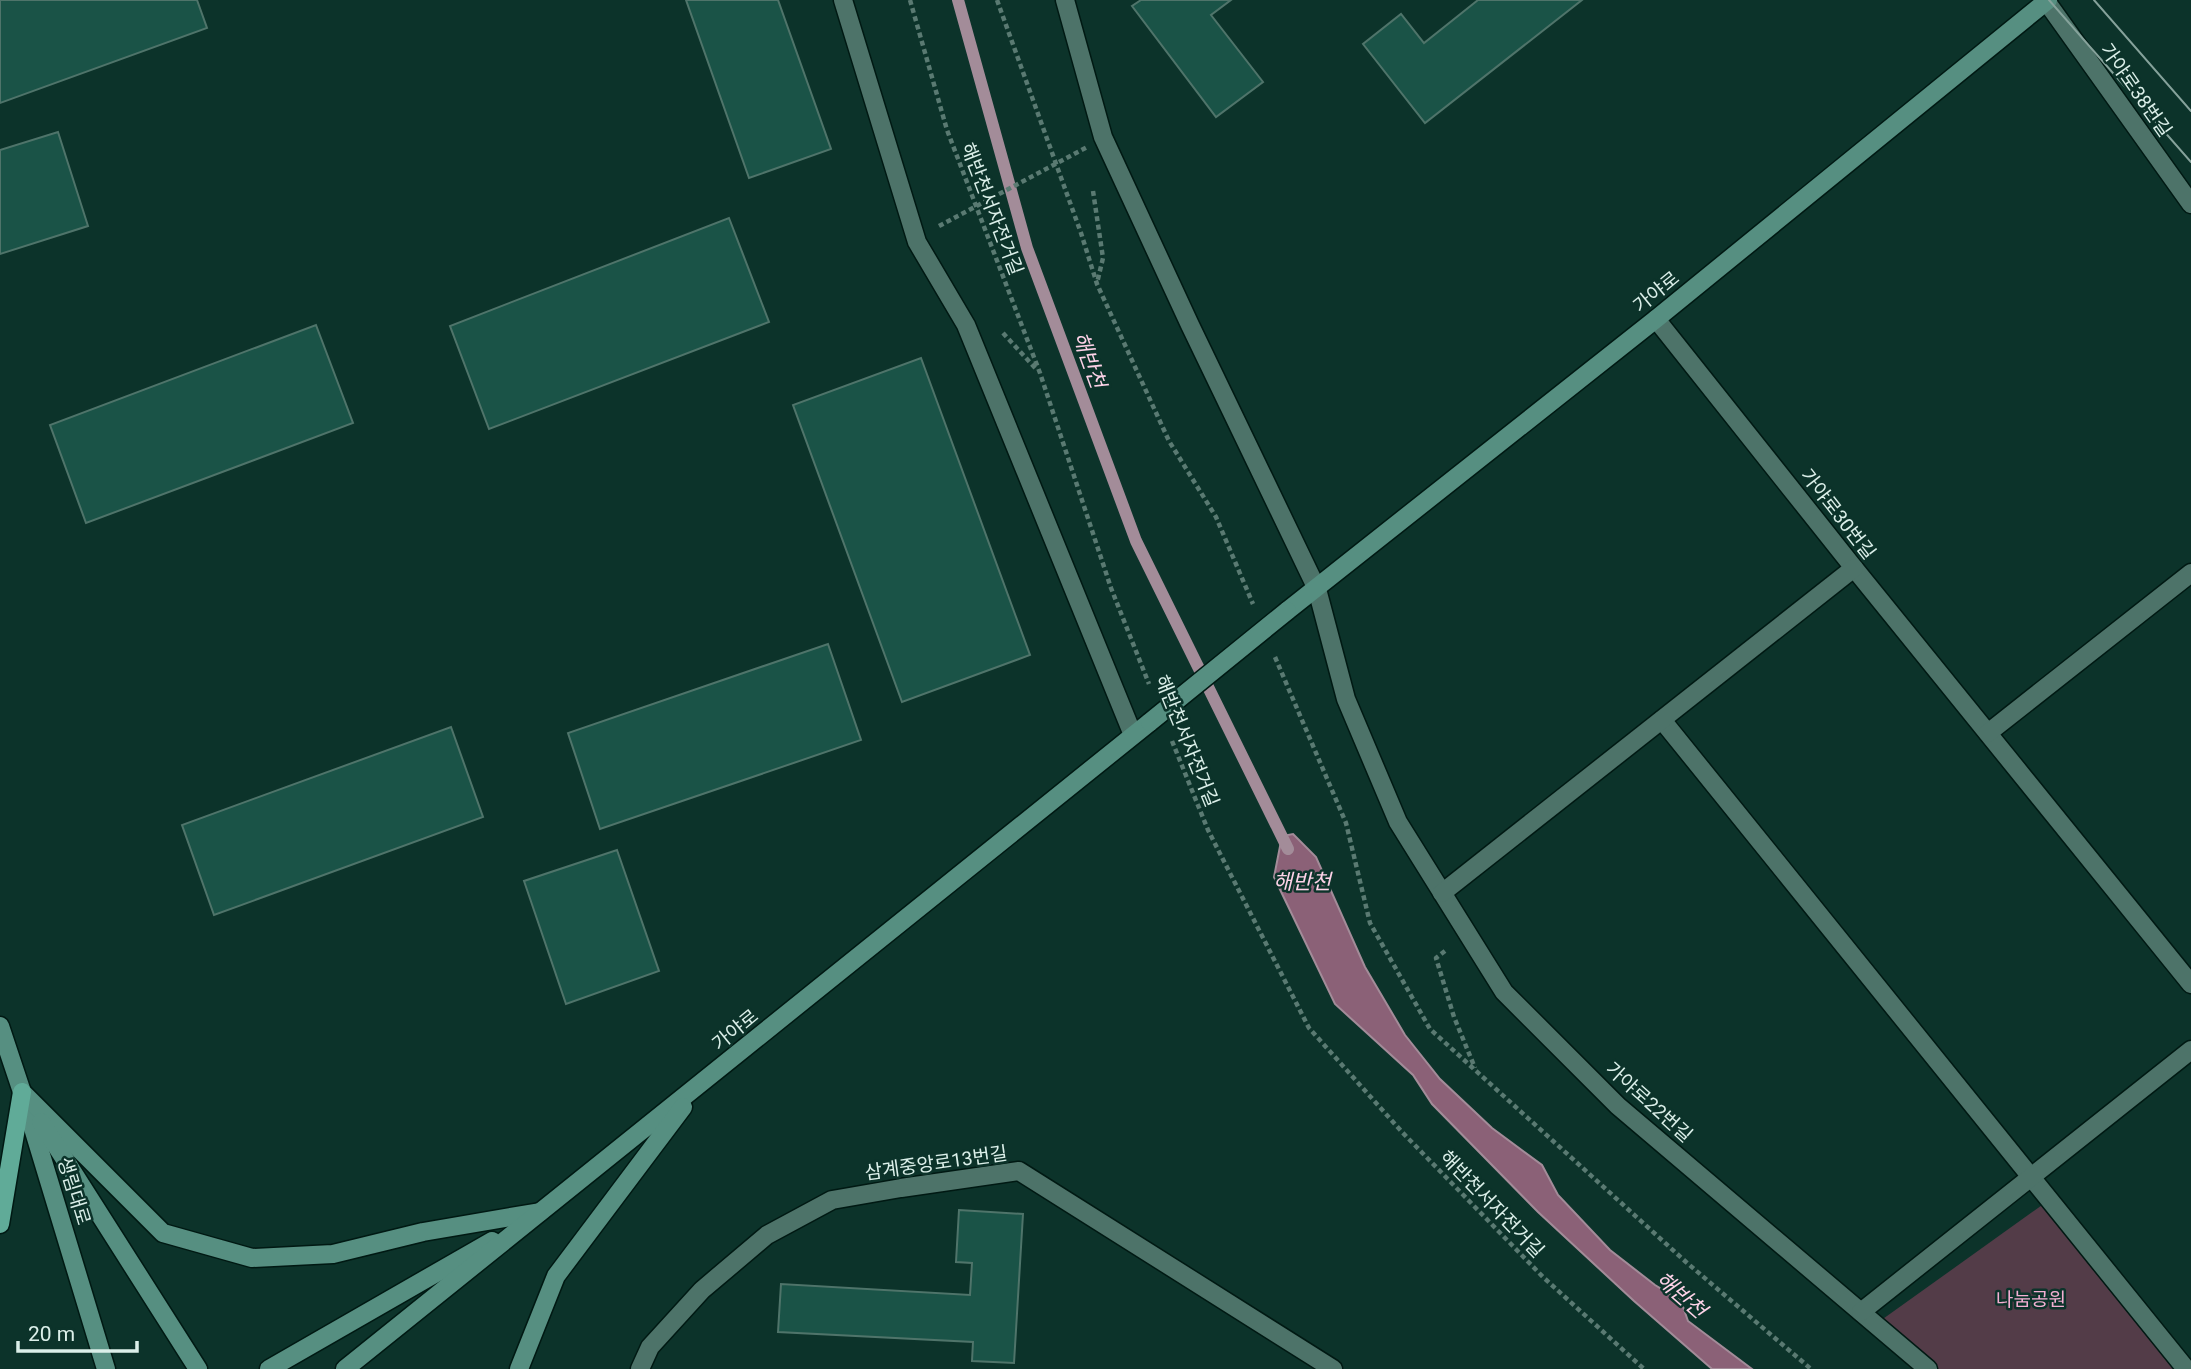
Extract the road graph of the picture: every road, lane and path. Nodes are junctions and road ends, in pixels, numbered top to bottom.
1 (843, 0) edge
2 (910, 0) edge
3 (1065, 0) edge
4 (2047, 1) edge
5 (1096, 141) junction
6 (2191, 204) edge
7 (939, 226) dead end
8 (1097, 284) dead end
9 (1656, 319) junction
10 (1854, 568) junction
11 (2191, 573) edge
12 (1317, 589) junction
13 (1152, 690) dead end
14 (1662, 720) junction
15 (1988, 733) junction
16 (1133, 735) junction
17 (1172, 741) dead end
18 (1443, 893) junction
19 (1468, 933) junction
20 (2191, 984) edge
21 (0, 1026) edge
22 (2191, 1049) edge
23 (4, 1051) edge
24 (1477, 1072) dead end
25 (700, 1085) junction
26 (22, 1092) junction
27 (2031, 1177) junction
28 (543, 1211) junction
29 (0, 1224) edge
30 (1861, 1312) junction
31 (106, 1369) edge
32 (198, 1369) edge
33 (269, 1369) edge
34 (345, 1369) edge
35 (519, 1369) edge
36 (640, 1369) edge
37 (1333, 1369) edge
38 (1644, 1369) edge
39 (1928, 1369) edge
40 (2186, 1369) edge

1 - 16 street
2 - 13 path, 해반천서자전거길
3 - 5 street, 가야로22번길
4 - 6 street, 가야로38번길
4 - 9 main road, 가야로
5 - 7 path, bridge
5 - 8 path
5 - 12 street, 가야로22번길
9 - 10 street, 가야로30번길
9 - 12 main road, 가야로
10 - 14 street
10 - 15 street, 가야로30번길
11 - 15 street
12 - 16 main road, 가야로, bridge
12 - 18 street, 가야로22번길
14 - 18 street
14 - 27 street
15 - 20 street, 가야로30번길
16 - 25 main road, 가야로
17 - 38 path, 해반천서자전거길
18 - 19 street, 가야로22번길
19 - 24 path
19 - 30 street, 가야로22번길
21 - 23 main road, 생림대로
22 - 27 street
23 - 26 main road, 생림대로
25 - 28 main road, 가야로
25 - 35 main road
26 - 28 main road
26 - 29 main road
26 - 31 main road, 생림대로
26 - 32 main road
27 - 30 street
27 - 40 street
28 - 33 main road
28 - 34 main road, 가야로
30 - 39 street, 가야로22번길
36 - 37 street, 삼계중앙로13번길

